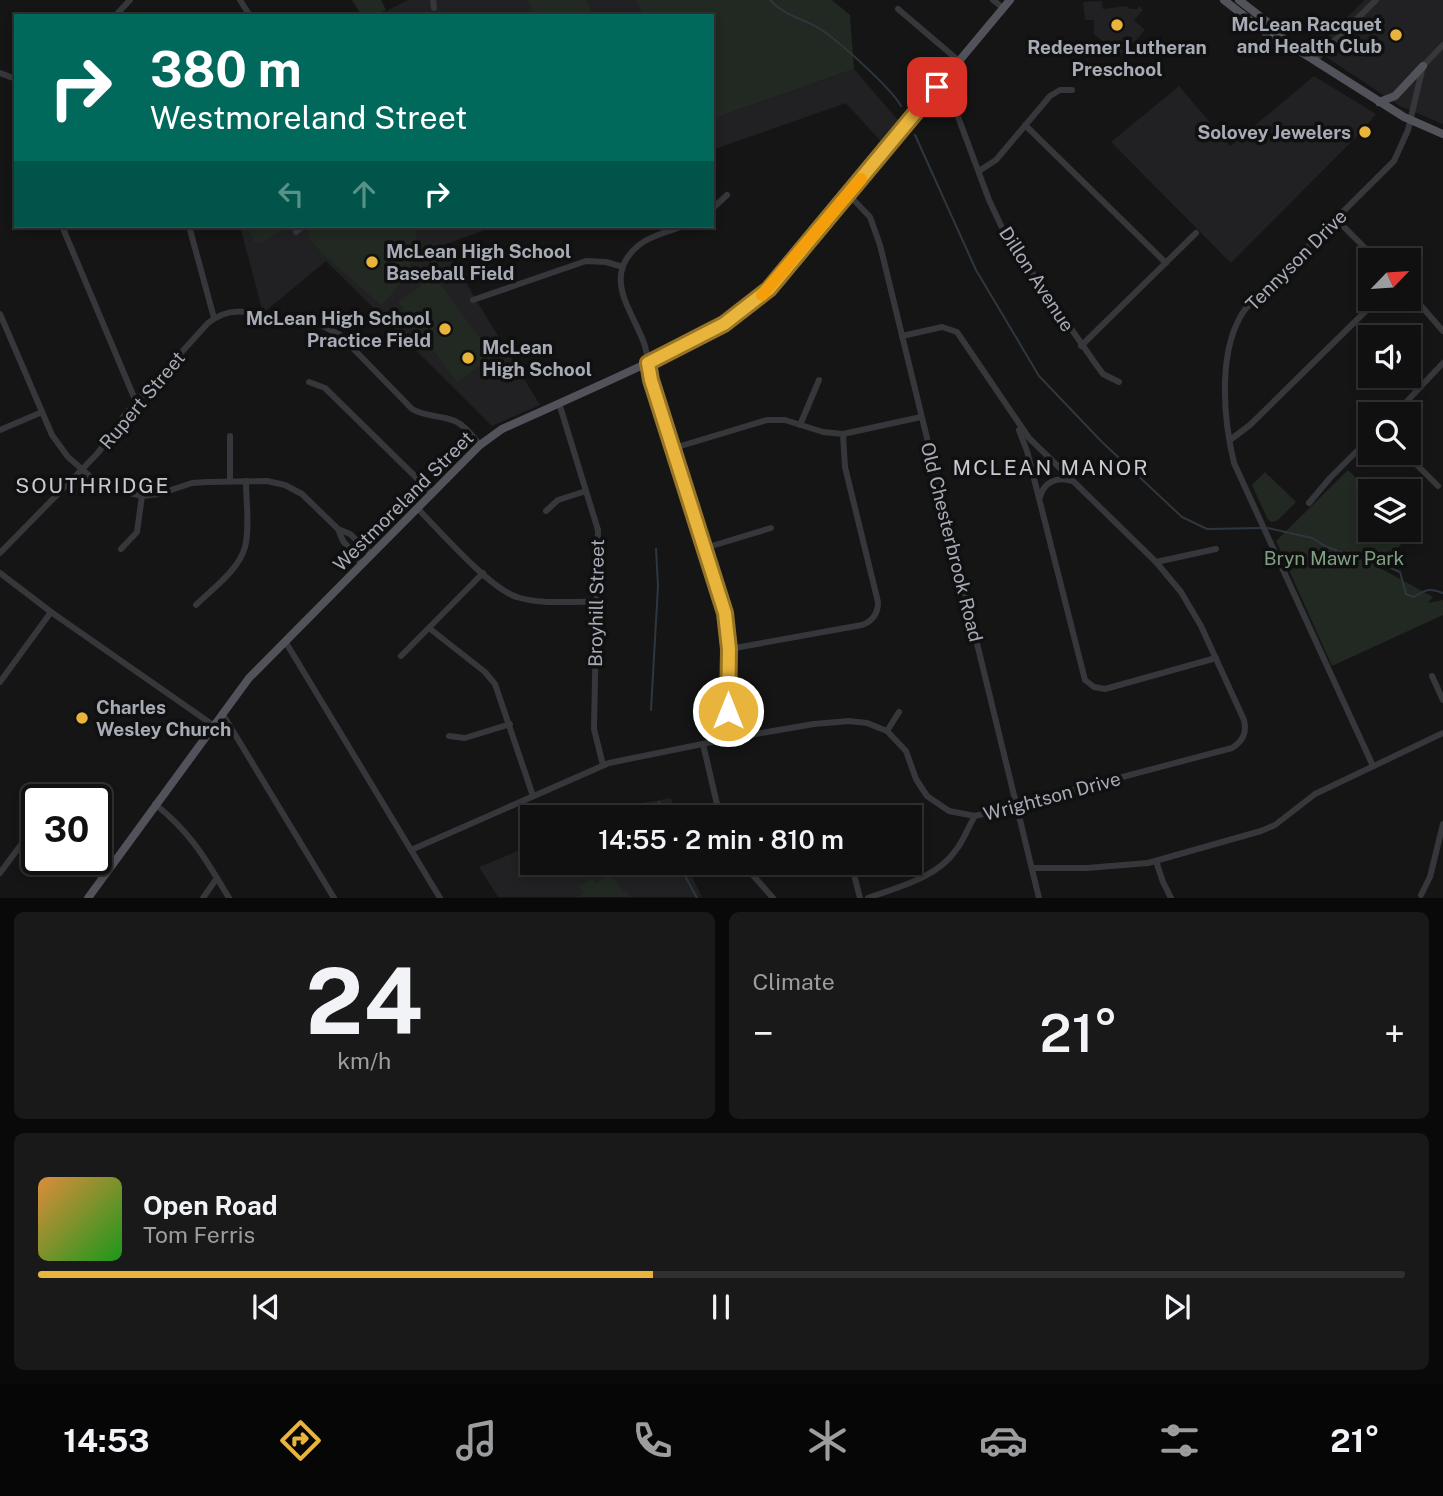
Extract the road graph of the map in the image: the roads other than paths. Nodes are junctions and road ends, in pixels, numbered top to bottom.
1 (130, 0) edge
2 (993, 0) edge
3 (1010, 0) edge
4 (1224, 0) edge
5 (1240, 0) edge
6 (1376, 0) edge
7 (1003, 8) junction
8 (898, 9) dead end
9 (117, 14) edge
10 (1287, 43) junction
11 (1443, 45) edge
12 (958, 61) junction
13 (1314, 61) junction
14 (1423, 66) junction
15 (937, 87) junction
16 (1072, 90) dead end
17 (1379, 102) junction
18 (1411, 121) junction
19 (1026, 125) junction
20 (1443, 134) edge
21 (979, 172) junction
22 (848, 194) junction
23 (727, 195) dead end
24 (714, 207) edge
25 (1336, 219) junction
26 (63, 228) edge
27 (190, 228) edge
28 (301, 228) edge
29 (677, 228) edge
30 (296, 232) dead end
31 (1196, 233) dead end
32 (1365, 248) edge
33 (1166, 263) junction
34 (623, 267) junction
35 (473, 300) dead end
36 (1421, 306) edge
37 (1365, 312) edge
38 (0, 314) edge
39 (214, 318) junction
40 (268, 322) dead end
41 (323, 326) dead end
42 (1443, 331) edge
43 (902, 336) junction
44 (1081, 346) junction
45 (648, 363) junction
46 (1443, 363) edge
47 (819, 380) dead end
48 (309, 382) dead end
49 (1119, 382) dead end
50 (136, 402) junction
51 (1406, 402) edge
52 (559, 404) junction
53 (42, 412) junction
54 (921, 417) junction
55 (1014, 419) junction
56 (800, 425) junction
57 (0, 430) edge
58 (843, 434) junction
59 (230, 436) dead end
60 (1230, 440) junction
61 (480, 445) junction
62 (674, 448) junction
63 (1358, 450) edge
64 (1417, 465) edge
65 (81, 470) junction
66 (230, 481) junction
67 (246, 481) junction
68 (1073, 482) junction
69 (1438, 486) dead end
70 (586, 491) junction
71 (432, 493) junction
72 (142, 496) junction
73 (1040, 503) junction
74 (1309, 503) dead end
75 (417, 508) junction
76 (546, 511) dead end
77 (771, 528) dead end
78 (338, 530) junction
79 (705, 548) junction
80 (121, 549) dead end
81 (1216, 549) dead end
82 (0, 553) edge
83 (371, 554) junction
84 (1156, 562) junction
85 (362, 564) junction
86 (0, 573) edge
87 (483, 573) junction
88 (597, 602) junction
89 (195, 605) dead end
90 (51, 612) junction
91 (429, 628) junction
92 (285, 641) junction
93 (729, 649) junction
94 (401, 656) dead end
95 (1216, 659) junction
96 (1432, 677) dead end
97 (0, 682) edge
98 (1443, 700) edge
99 (899, 712) dead end
100 (222, 713) junction
101 (510, 724) junction
102 (213, 725) junction
103 (887, 731) junction
104 (1443, 733) edge
105 (449, 736) dead end
106 (732, 738) junction
107 (703, 744) junction
108 (603, 765) junction
109 (1373, 766) junction
110 (533, 796) junction
111 (155, 804) junction
112 (717, 805) edge
113 (1017, 806) junction
114 (975, 816) junction
115 (1443, 824) edge
116 (21, 845) edge
117 (411, 850) junction
118 (1156, 861) junction
119 (1031, 868) junction
120 (0, 873) edge
121 (752, 875) edge
122 (854, 875) edge
123 (217, 878) junction
124 (1421, 895) dead end
125 (88, 898) edge
126 (203, 898) edge
127 (229, 898) edge
128 (334, 898) edge
129 (440, 898) edge
130 (773, 898) edge
131 (860, 898) edge
132 (868, 898) edge
133 (1040, 898) edge
134 (1171, 898) edge

1 - 9 street
2 - 7 street
3 - 7 main road, Westmoreland Street
4 - 10 main road
5 - 10 main road
6 - 13 street
7 - 12 main road, Westmoreland Street
8 - 12 street
10 - 13 main road
11 - 14 street
12 - 15 main road, Westmoreland Street
13 - 17 main road
14 - 17 main road
14 - 18 street, Tennyson Drive
15 - 21 street, Dillon Avenue
15 - 22 main road, Westmoreland Street
16 - 19 street
17 - 18 main road
18 - 20 main road
18 - 25 street, Tennyson Drive
19 - 21 street
19 - 33 street
21 - 44 street, Dillon Avenue
22 - 43 street, Old Chesterbrook Road
22 - 45 main road, Westmoreland Street
23 - 24 street
25 - 32 street
25 - 60 street, Tennyson Drive
26 - 50 street
27 - 39 street
28 - 30 street
29 - 34 street
31 - 33 street
33 - 44 street
34 - 35 street
34 - 45 street
36 - 42 street
37 - 60 street
38 - 53 street
39 - 40 street
39 - 50 street, Rupert Street
41 - 61 street
43 - 54 street, Old Chesterbrook Road
43 - 55 street
44 - 49 street, Dillon Avenue
45 - 52 main road, Westmoreland Street
45 - 62 street
46 - 51 street
47 - 56 street
48 - 71 street
50 - 65 street, Rupert Street
52 - 61 main road, Westmoreland Street
52 - 70 street, Broyhill Street
53 - 57 street
53 - 65 street
54 - 58 street
54 - 113 street, Old Chesterbrook Road
55 - 68 street
55 - 73 street
56 - 58 street
56 - 62 street
58 - 93 street
59 - 66 street
60 - 109 street, Tennyson Drive
61 - 71 main road, Westmoreland Street
62 - 79 street
63 - 74 street
64 - 69 street
65 - 72 street
65 - 82 street, Rupert Street
66 - 67 street
66 - 72 street
67 - 78 street
67 - 89 street
68 - 73 street
68 - 84 street
70 - 76 street
70 - 88 street, Broyhill Street
71 - 75 main road, Westmoreland Street
72 - 80 street
73 - 95 street
75 - 83 main road, Westmoreland Street
75 - 87 street
77 - 79 street
78 - 83 street
78 - 85 street
79 - 93 street
81 - 84 street
83 - 85 main road, Westmoreland Street
84 - 95 street
85 - 92 main road, Westmoreland Street
86 - 90 street
87 - 88 street
87 - 91 street
88 - 108 street, Broyhill Street
90 - 97 street
90 - 102 street
91 - 94 street
91 - 101 street
92 - 100 main road, Westmoreland Street
92 - 117 street
93 - 106 street
95 - 113 street, Wrightson Drive
96 - 98 street
99 - 103 street
100 - 102 main road, Westmoreland Street
100 - 128 street
101 - 105 street
101 - 110 street
102 - 111 main road, Westmoreland Street
103 - 106 street
103 - 114 street
104 - 109 street
106 - 107 street
107 - 108 street
107 - 112 street
108 - 110 street
109 - 118 street
110 - 117 street
111 - 123 street
111 - 125 main road, Westmoreland Street
113 - 114 street, Wrightson Drive
113 - 119 street, Old Chesterbrook Road
114 - 132 street, Wrightson Drive
115 - 124 street
116 - 120 street
117 - 129 street
118 - 119 street
118 - 134 street
119 - 133 street, Old Chesterbrook Road
121 - 130 street
122 - 131 street
123 - 126 street
123 - 127 street

